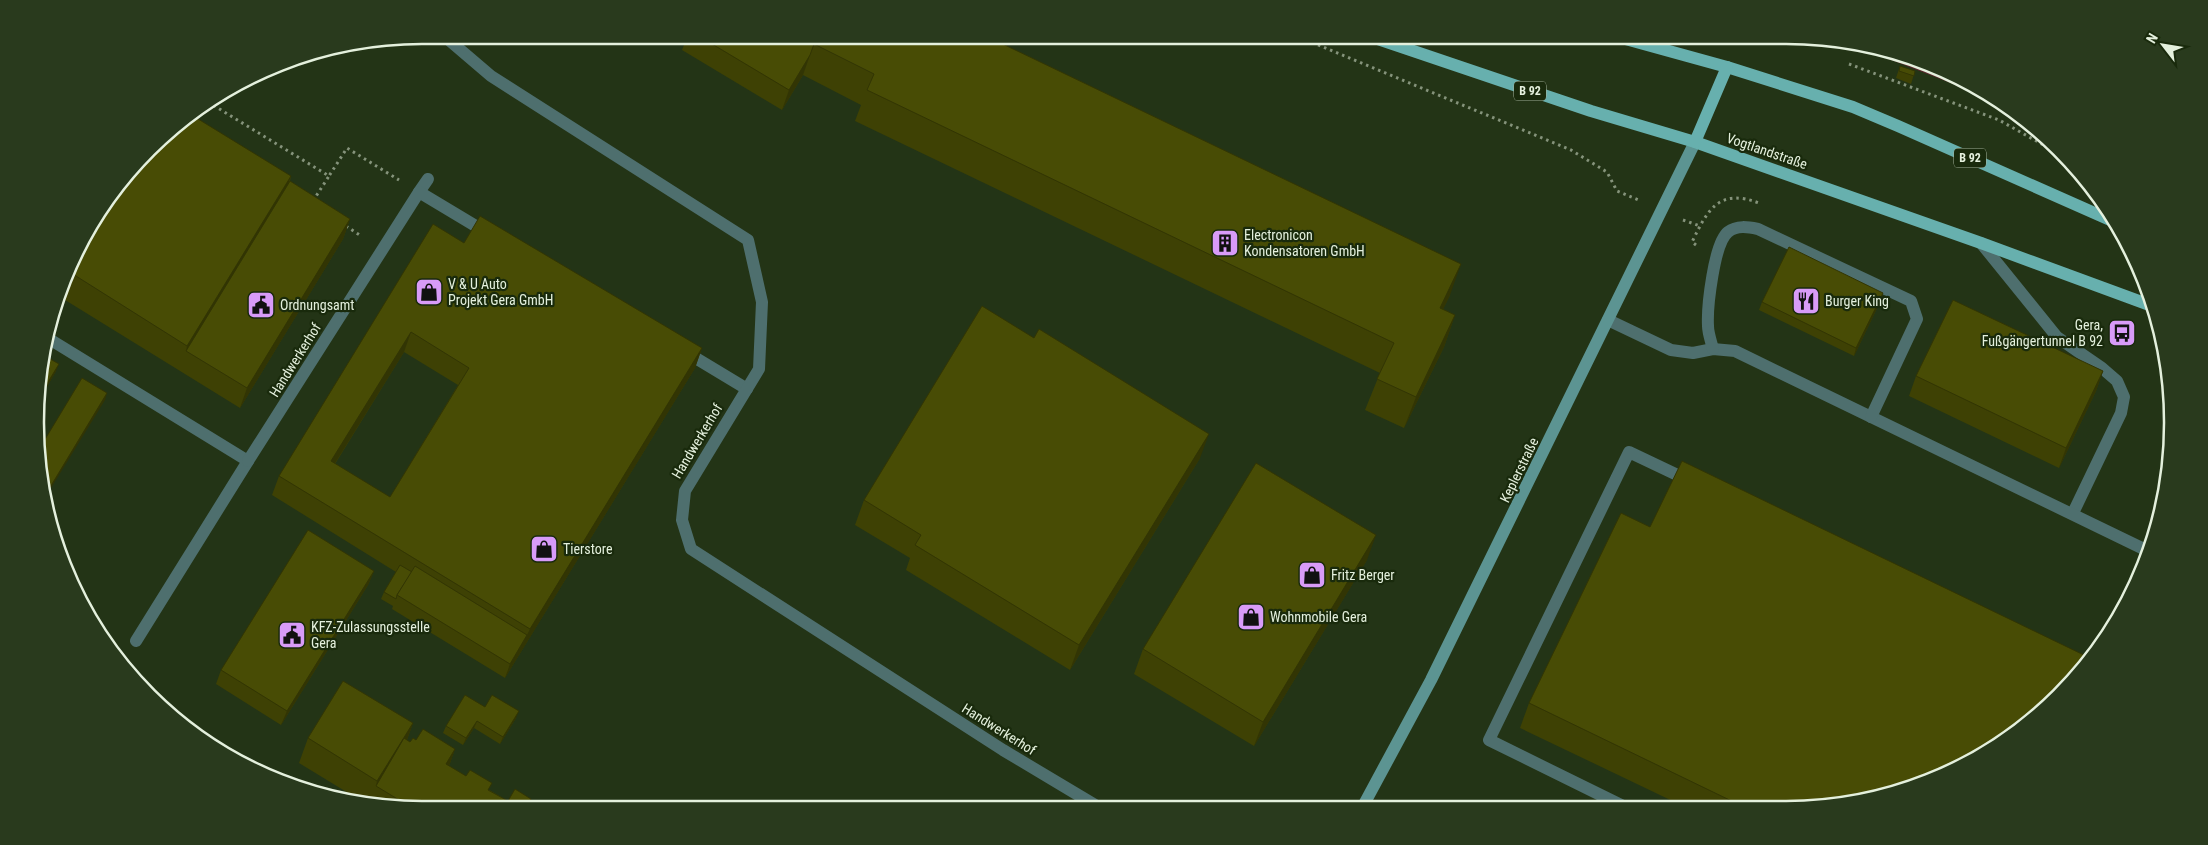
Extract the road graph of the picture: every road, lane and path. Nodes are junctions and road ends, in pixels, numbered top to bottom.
1 (454, 44) edge
2 (1316, 44) edge
3 (1393, 44) edge
4 (1643, 44) edge
5 (1849, 64) dead end
6 (1728, 67) junction
7 (215, 106) edge
8 (1695, 142) junction
9 (2042, 144) edge
10 (329, 176) junction
11 (428, 179) dead end
12 (1618, 191) dead end
13 (419, 192) junction
14 (310, 205) edge
15 (2103, 217) edge
16 (339, 222) edge
17 (1700, 226) dead end
18 (361, 236) dead end
19 (1692, 242) dead end
20 (503, 243) edge
21 (1981, 243) junction
22 (2145, 304) edge
23 (1608, 320) junction
24 (53, 341) edge
25 (671, 344) edge
26 (1713, 349) junction
27 (747, 389) junction
28 (1871, 417) junction
29 (248, 461) junction
30 (1701, 487) edge
31 (2073, 513) junction
32 (2142, 548) edge
33 (136, 641) dead end
34 (1088, 801) edge
35 (1370, 801) edge
36 (1614, 801) edge

1 - 27 street, Handwerkerhof
2 - 12 path
3 - 8 main road, Vogtlandstraße / B 92
4 - 6 main road, B 92
5 - 9 path
6 - 8 main road
6 - 15 main road, B 92
7 - 10 path
8 - 21 main road, Vogtlandstraße / B 92
8 - 23 main road, Keplerstraße
10 - 13 path
10 - 14 path
11 - 13 street, Handwerkerhof
13 - 20 street
13 - 29 street, Handwerkerhof
16 - 18 path
17 - 19 path
21 - 22 main road, Vogtlandstraße / B 92
21 - 31 street
23 - 26 street
23 - 35 main road, Keplerstraße
24 - 29 street
25 - 27 street
26 - 28 street
26 - 28 street
27 - 34 street, Handwerkerhof
28 - 31 street
29 - 33 street, Handwerkerhof
30 - 36 street
31 - 32 street

